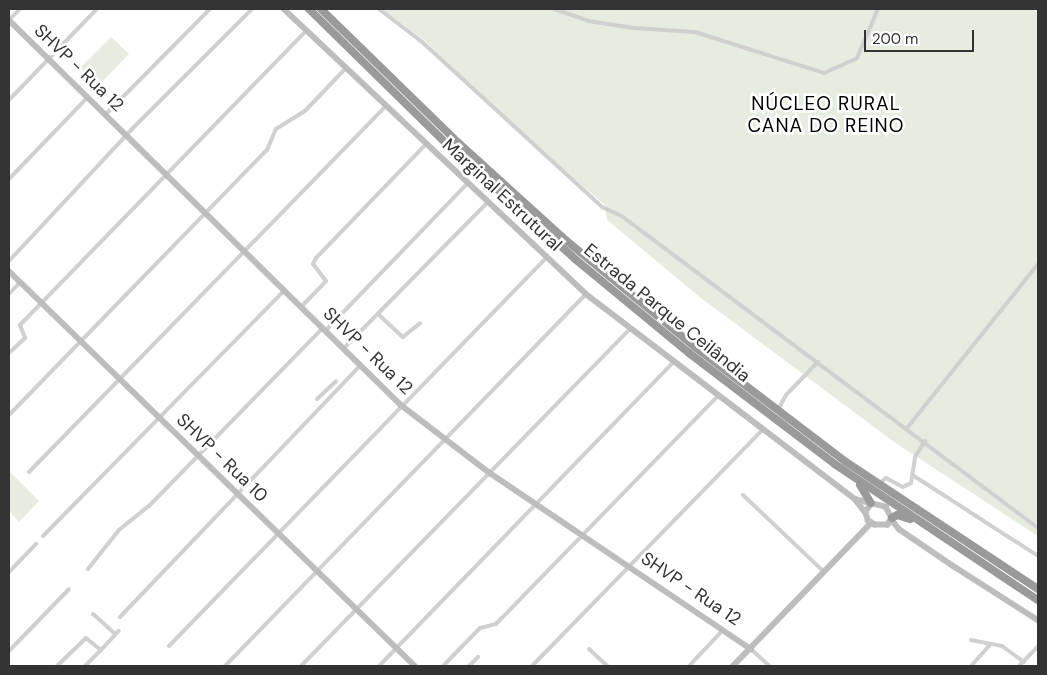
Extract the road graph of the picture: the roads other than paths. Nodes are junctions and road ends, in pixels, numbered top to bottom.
1 (20, 9) edge
2 (97, 9) edge
3 (210, 9) edge
4 (252, 9) edge
5 (284, 9) edge
6 (309, 9) edge
7 (321, 9) edge
8 (379, 9) edge
9 (554, 9) edge
10 (878, 9) edge
11 (9, 20) edge
12 (306, 31) junction
13 (48, 59) junction
14 (345, 69) junction
15 (88, 97) junction
16 (9, 100) edge
17 (385, 107) junction
18 (106, 115) junction
19 (126, 135) junction
20 (425, 145) junction
21 (166, 175) junction
22 (9, 179) edge
23 (467, 184) junction
24 (487, 203) junction
25 (205, 214) junction
26 (244, 251) junction
27 (547, 257) junction
28 (9, 260) edge
29 (1038, 264) edge
30 (9, 271) edge
31 (20, 282) junction
32 (284, 290) junction
33 (9, 294) edge
34 (586, 294) junction
35 (42, 303) junction
36 (302, 307) junction
37 (378, 314) junction
38 (420, 323) dead end
39 (324, 329) junction
40 (629, 330) junction
41 (81, 341) junction
42 (344, 348) junction
43 (9, 353) edge
44 (818, 362) junction
45 (673, 363) junction
46 (361, 365) junction
47 (120, 379) junction
48 (336, 380) dead end
49 (718, 396) junction
50 (326, 402) junction
51 (401, 406) junction
52 (778, 410) junction
53 (9, 414) edge
54 (159, 418) junction
55 (907, 428) junction
56 (762, 430) junction
57 (445, 440) junction
58 (924, 441) junction
59 (199, 456) junction
60 (836, 465) junction
61 (29, 472) dead end
62 (490, 473) junction
63 (914, 476) junction
64 (879, 484) junction
65 (863, 488) junction
66 (238, 494) junction
67 (744, 495) dead end
68 (855, 499) junction
69 (862, 500) junction
70 (871, 503) junction
71 (536, 504) junction
72 (865, 512) junction
73 (890, 521) junction
74 (871, 523) junction
75 (927, 528) junction
76 (1038, 528) edge
77 (278, 532) junction
78 (582, 535) junction
79 (43, 536) dead end
80 (36, 544) dead end
81 (1038, 556) edge
82 (630, 566) junction
83 (88, 569) dead end
84 (9, 572) edge
85 (318, 572) junction
86 (824, 572) junction
87 (69, 589) dead end
88 (1038, 589) edge
89 (1038, 600) edge
90 (356, 609) junction
91 (93, 614) dead end
92 (120, 617) dead end
93 (1038, 620) edge
94 (724, 630) junction
95 (971, 640) dead end
96 (990, 645) junction
97 (169, 646) dead end
98 (1038, 646) edge
99 (396, 648) junction
100 (589, 649) dead end
101 (751, 649) junction
102 (101, 650) junction
103 (9, 651) edge
104 (478, 657) dead end
105 (1024, 662) junction
106 (57, 666) edge
107 (85, 666) edge
108 (225, 666) edge
109 (302, 666) edge
110 (379, 666) edge
111 (414, 666) edge
112 (443, 666) edge
113 (469, 666) edge
114 (532, 666) edge
115 (607, 666) edge
116 (689, 666) edge
117 (733, 666) edge
118 (769, 666) edge
119 (970, 666) edge
120 (1019, 666) edge

1 - 11 street
2 - 13 street
3 - 18 street
4 - 19 street
5 - 12 street, Marginal Estrutural
6 - 60 highway, Estrada Parque Ceilândia
7 - 52 highway, Estrada Parque Ceilândia
8 - 44 street
9 - 10 street
11 - 13 street, SHVP - Rua 12
12 - 14 street, Marginal Estrutural
12 - 21 street
13 - 15 street, SHVP - Rua 12
13 - 16 street
14 - 17 street, Marginal Estrutural
14 - 25 street
15 - 18 street, SHVP - Rua 12
15 - 22 street
17 - 20 street, Marginal Estrutural
17 - 26 street
18 - 19 street, SHVP - Rua 12
19 - 21 street, SHVP - Rua 12
19 - 28 street
20 - 23 street, Marginal Estrutural
20 - 36 street
21 - 25 street, SHVP - Rua 12
21 - 35 street
23 - 24 street, Marginal Estrutural
23 - 39 street
24 - 27 street, Marginal Estrutural
24 - 37 street
25 - 26 street, SHVP - Rua 12
25 - 41 street
26 - 32 street, SHVP - Rua 12
26 - 47 street
27 - 34 street, Marginal Estrutural
27 - 51 street
29 - 55 street
30 - 31 street, SHVP - Rua 10
31 - 33 street
31 - 35 street, SHVP - Rua 10
32 - 36 street, SHVP - Rua 12
32 - 54 street
34 - 40 street, Marginal Estrutural
34 - 57 street
35 - 41 street, SHVP - Rua 10
35 - 43 street
36 - 39 street, SHVP - Rua 12
37 - 38 street
37 - 42 street
39 - 42 street, SHVP - Rua 12
39 - 59 street
40 - 45 street, Marginal Estrutural
40 - 62 street
41 - 47 street, SHVP - Rua 10
41 - 53 street
42 - 46 street, SHVP - Rua 12
44 - 52 street
44 - 55 street
45 - 49 street, Marginal Estrutural
45 - 71 street
46 - 50 street
46 - 51 street, SHVP - Rua 12
47 - 54 street, SHVP - Rua 10
47 - 61 street
48 - 50 street
49 - 56 street, Marginal Estrutural
49 - 78 street
50 - 66 street
51 - 57 street, SHVP - Rua 12
51 - 77 street
52 - 64 highway, Estrada Parque Ceilândia
54 - 59 street, SHVP - Rua 10
54 - 79 street
55 - 58 street
56 - 68 street, Marginal Estrutural
56 - 82 street
57 - 62 street, SHVP - Rua 12
57 - 85 street
58 - 63 street
58 - 76 street
59 - 66 street, SHVP - Rua 10
59 - 83 street
60 - 65 highway
60 - 75 highway, Estrada Parque Ceilândia
62 - 71 street, SHVP - Rua 12
62 - 90 street
63 - 64 street
63 - 81 street
64 - 88 highway, Estrada Parque Ceilândia
65 - 69 street
65 - 70 highway
66 - 77 street, SHVP - Rua 10
66 - 92 street
67 - 86 street
68 - 69 street, Marginal Estrutural
68 - 72 street, Marginal Estrutural
69 - 70 street, Marginal Estrutural
70 - 72 street
70 - 73 street, Marginal Estrutural
71 - 78 street, SHVP - Rua 12
71 - 99 street
72 - 74 street, Marginal Estrutural
73 - 74 street
73 - 75 highway
73 - 93 street
74 - 86 street
75 - 89 highway, Estrada Parque Ceilândia
77 - 85 street, SHVP - Rua 10
77 - 97 street
78 - 82 street, SHVP - Rua 12
78 - 112 street
80 - 84 street
82 - 94 street, SHVP - Rua 12
82 - 114 street
85 - 90 street, SHVP - Rua 10
85 - 108 street
86 - 101 street
87 - 103 street
90 - 99 street, SHVP - Rua 10
90 - 109 street
91 - 102 street
94 - 101 street, SHVP - Rua 12
94 - 116 street
95 - 96 street
96 - 105 street
96 - 119 street
98 - 105 street
99 - 110 street
99 - 111 street, SHVP - Rua 10
100 - 115 street
101 - 117 street
101 - 118 street
102 - 106 street
102 - 107 street
104 - 113 street
105 - 120 street

